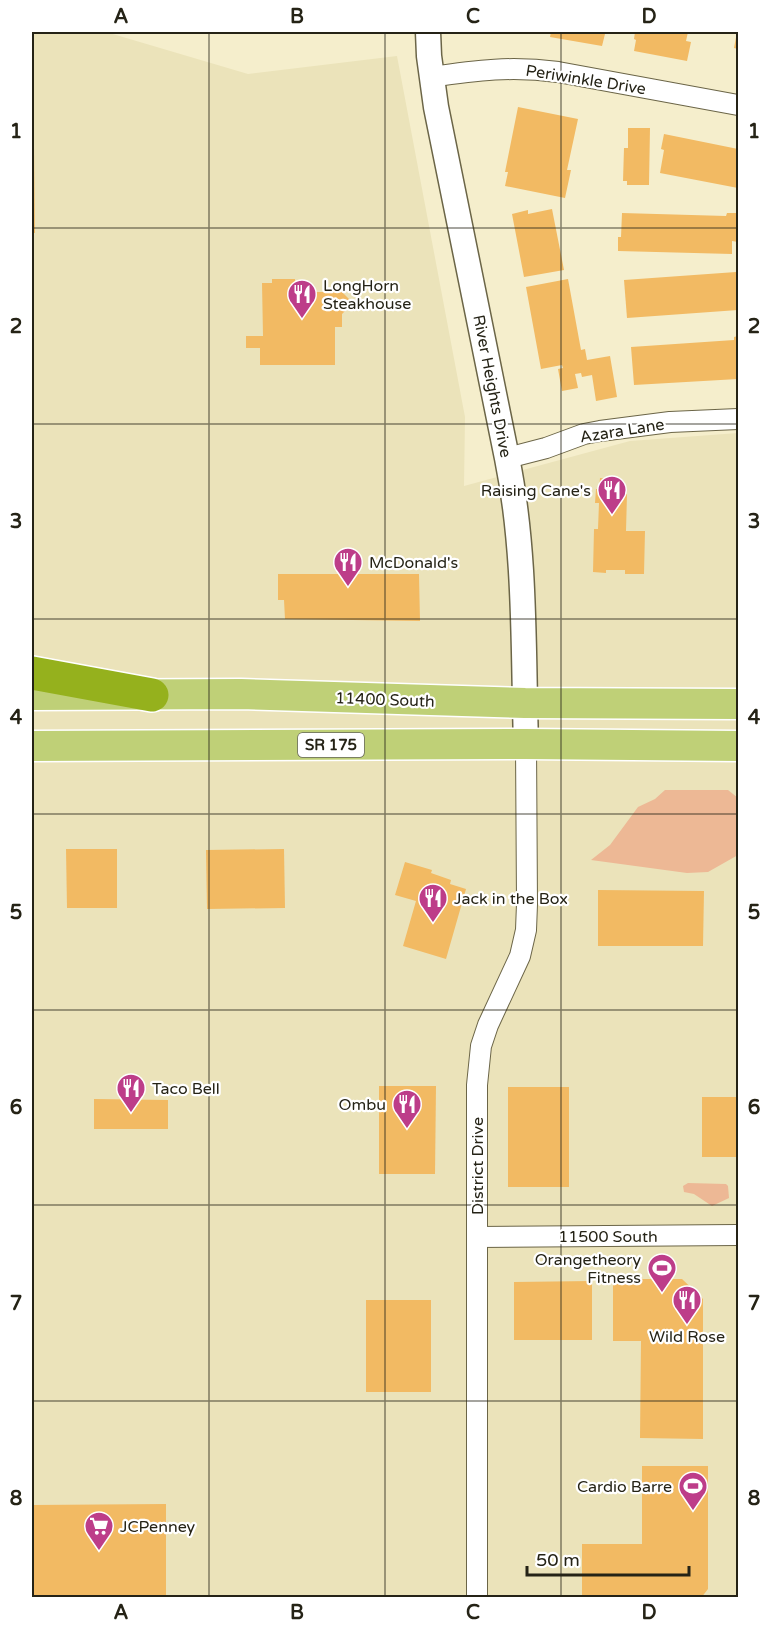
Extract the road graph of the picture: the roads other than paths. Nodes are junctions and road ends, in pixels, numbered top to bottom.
1 (428, 32) edge
2 (432, 77) junction
3 (738, 105) edge
4 (738, 418) edge
5 (507, 458) junction
6 (32, 673) edge
7 (32, 695) edge
8 (152, 695) junction
9 (525, 703) junction
10 (738, 704) edge
11 (526, 744) junction
12 (32, 746) edge
13 (738, 746) edge
14 (738, 1235) edge
15 (477, 1237) junction
16 (477, 1598) edge

1 - 2 street, River Heights Drive
2 - 3 street, Periwinkle Drive
2 - 5 street, River Heights Drive
4 - 5 street, Azara Lane
5 - 9 street, River Heights Drive
6 - 8 highway
7 - 8 main road, 11400 South
8 - 9 main road, 11400 South
9 - 10 main road, 11400 South
9 - 11 street, River Heights Drive
11 - 12 main road, SR 175
11 - 13 main road, SR 175
11 - 15 street, District Drive
14 - 15 street, 11500 South
15 - 16 street, District Drive

